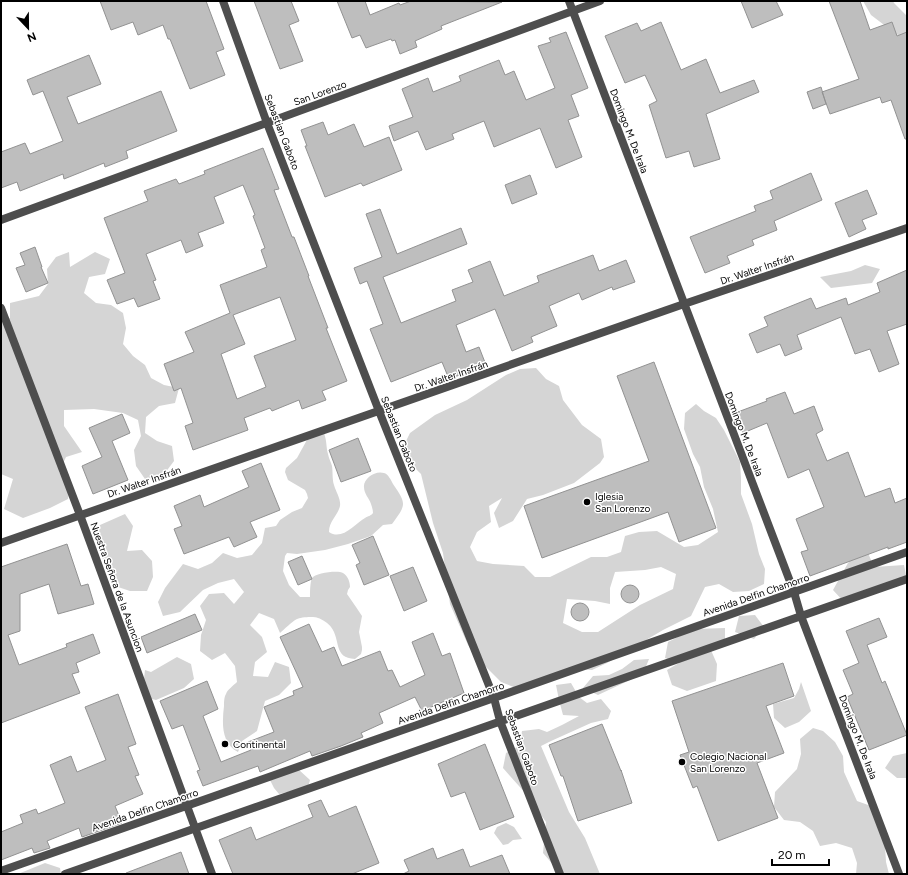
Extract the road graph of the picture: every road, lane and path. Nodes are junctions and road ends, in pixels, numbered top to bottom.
1 (222, 1) edge
2 (569, 1) edge
3 (600, 1) edge
4 (572, 11) junction
5 (267, 123) junction
6 (1, 220) edge
7 (907, 228) edge
8 (684, 304) junction
9 (1, 308) edge
10 (379, 411) junction
11 (80, 515) junction
12 (1, 543) edge
13 (907, 552) edge
14 (907, 579) edge
15 (794, 592) junction
16 (801, 616) junction
17 (494, 698) junction
18 (500, 721) junction
19 (188, 806) junction
20 (195, 828) junction
21 (1, 871) edge
22 (65, 874) edge
23 (212, 874) edge
24 (560, 874) edge
25 (899, 874) edge

1 - 5 street, Sebastian Gaboto
2 - 4 street, Domingo M. De Irala
3 - 4 street, San Lorenzo
4 - 5 street, San Lorenzo
4 - 8 street, Domingo M. De Irala
5 - 6 street, San Lorenzo
5 - 10 street, Sebastian Gaboto
7 - 8 street, Dr. Walter Insfrán
8 - 10 street, Dr. Walter Insfrán
8 - 15 street, Domingo M. De Irala
9 - 11 street, Nuestra Señora de la Asuncion
10 - 11 street, Dr. Walter Insfrán
10 - 17 street, Sebastian Gaboto
11 - 12 street, Dr. Walter Insfrán
11 - 19 street, Nuestra Señora de la Asuncion
13 - 15 street, Avenida Delfin Chamorro
14 - 16 street
15 - 16 street, Domingo M. De Irala
15 - 17 street, Avenida Delfin Chamorro
16 - 18 street
16 - 25 street, Domingo M. De Irala
17 - 18 street, Sebastian Gaboto
17 - 19 street, Avenida Delfin Chamorro
18 - 20 street
18 - 24 street, Sebastian Gaboto
19 - 20 street, Nuestra Señora de la Asuncion
19 - 21 street, Avenida Delfin Chamorro
20 - 22 street
20 - 23 street, Nuestra Señora de la Asuncion

